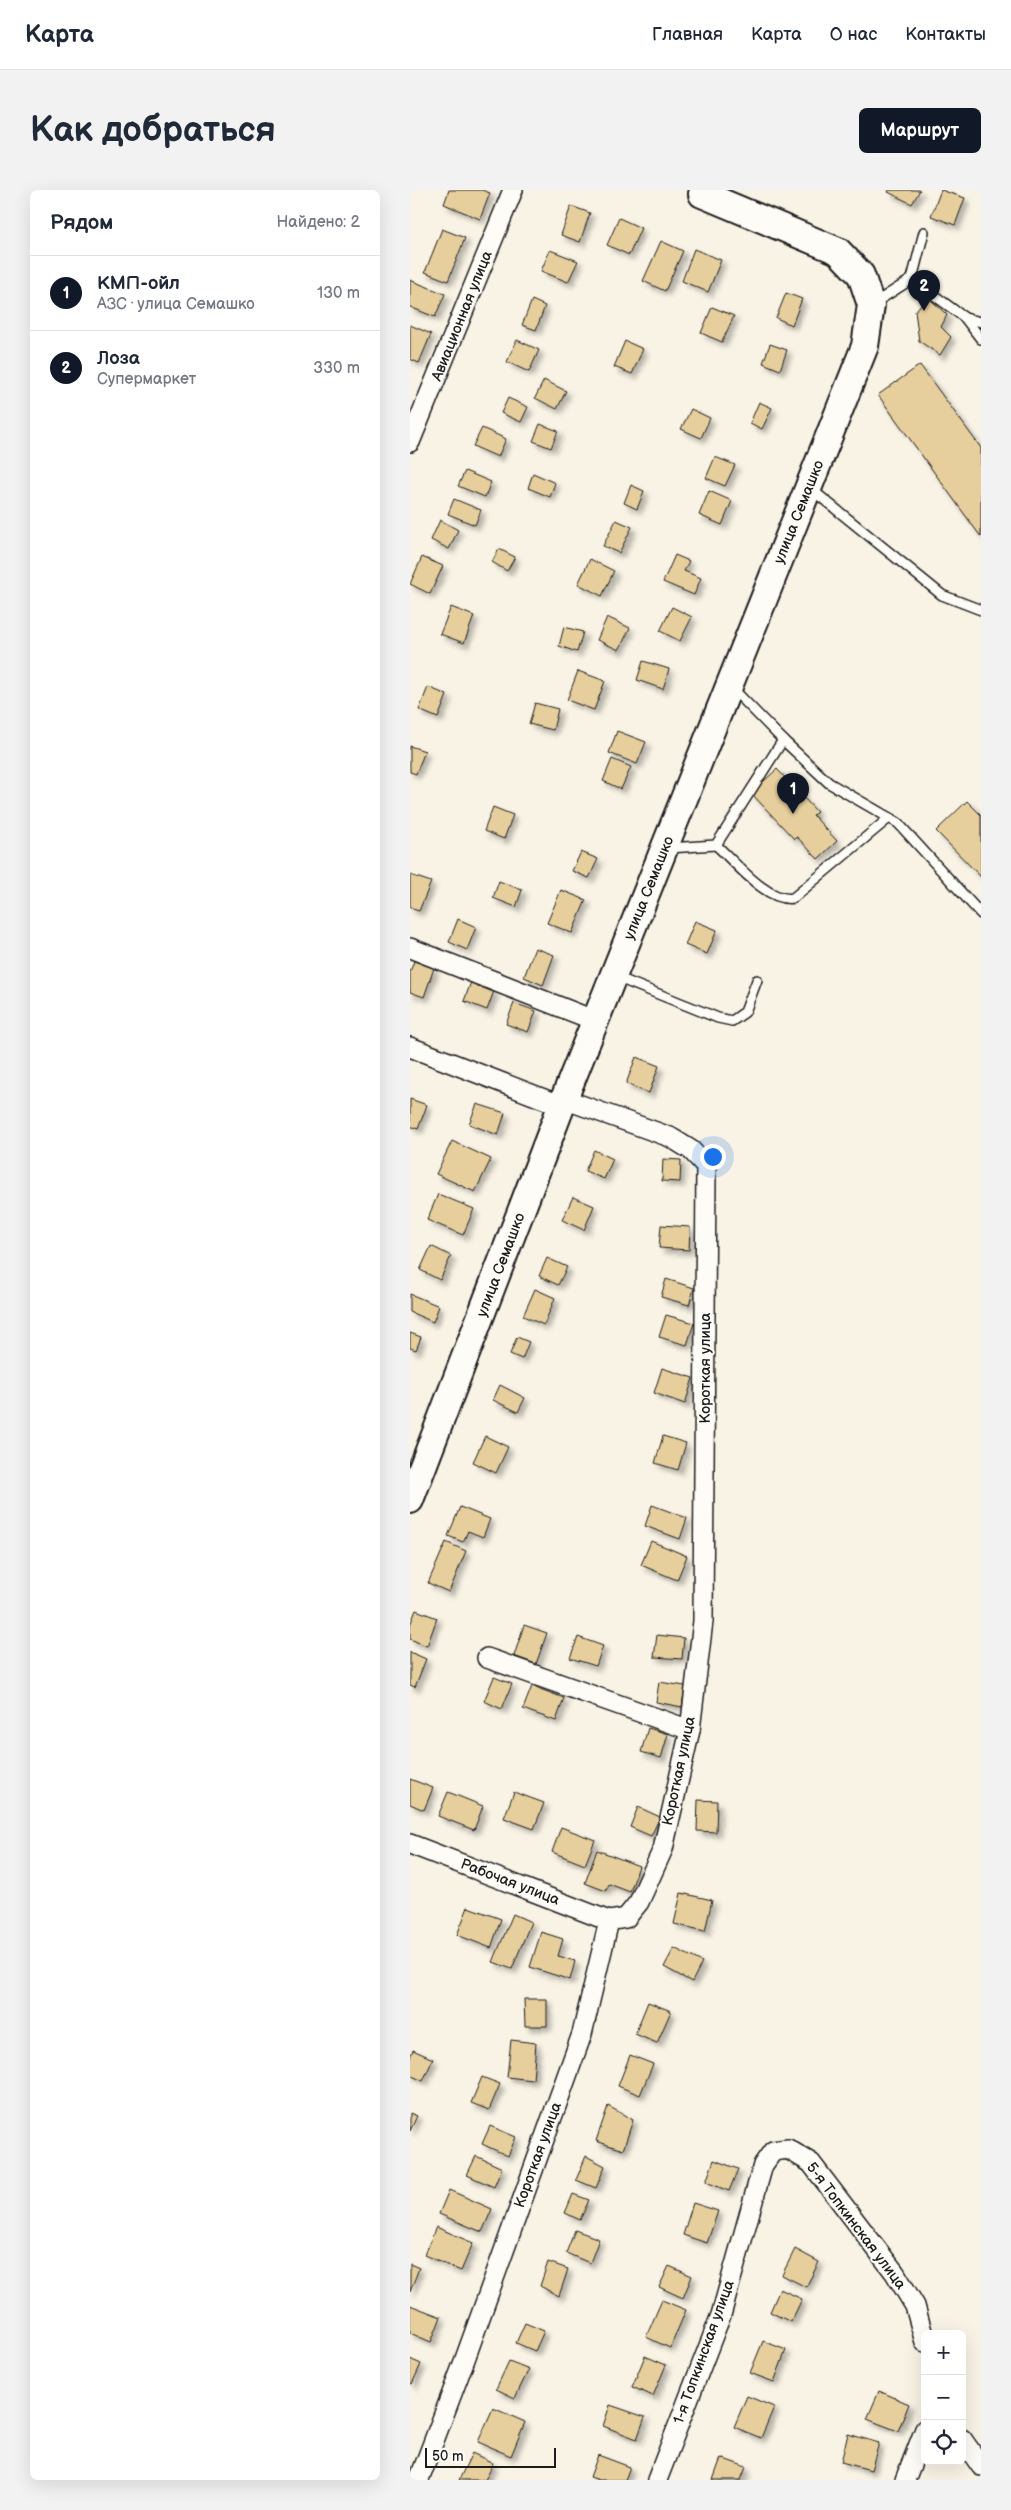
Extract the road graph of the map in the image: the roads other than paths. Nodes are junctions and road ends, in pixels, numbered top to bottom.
1 (513, 190) edge
2 (699, 191) edge
3 (924, 232) dead end
4 (912, 279) junction
5 (871, 305) junction
6 (965, 318) junction
7 (981, 322) edge
8 (981, 339) edge
9 (410, 442) edge
10 (809, 487) junction
11 (981, 610) edge
12 (731, 686) junction
13 (784, 740) junction
14 (889, 818) junction
15 (716, 845) junction
16 (666, 848) junction
17 (981, 914) edge
18 (410, 948) edge
19 (613, 976) junction
20 (757, 980) dead end
21 (596, 1021) junction
22 (410, 1047) edge
23 (563, 1102) junction
24 (410, 1500) edge
25 (487, 1658) dead end
26 (690, 1730) junction
27 (410, 1844) edge
28 (610, 1921) junction
29 (763, 2165) joint
30 (922, 2330) edge
31 (921, 2439) edge
32 (966, 2445) edge
33 (981, 2466) edge
34 (419, 2480) edge
35 (657, 2480) edge
36 (905, 2480) edge

1 - 9 street, Авиационная улица
2 - 5 main road, улица Семашко
3 - 4 lane
4 - 5 lane
4 - 6 lane
5 - 10 main road, улица Семашко
6 - 7 lane
6 - 8 lane
10 - 11 lane
10 - 12 main road, улица Семашко
12 - 13 lane
12 - 16 main road, улица Семашко
13 - 14 lane
13 - 15 lane
14 - 15 lane
14 - 17 lane
15 - 16 lane
16 - 19 main road, улица Семашко
18 - 21 street
19 - 20 lane
19 - 21 main road, улица Семашко
21 - 23 main road, улица Семашко
22 - 23 street
23 - 24 main road, улица Семашко
23 - 26 street, Короткая улица
25 - 26 street
26 - 28 street, Короткая улица
27 - 28 street, Рабочая улица
28 - 34 street, Короткая улица
29 - 30 street, 5-я Топкинская улица
29 - 35 street, 1-я Топкинская улица
31 - 36 street
32 - 33 street

